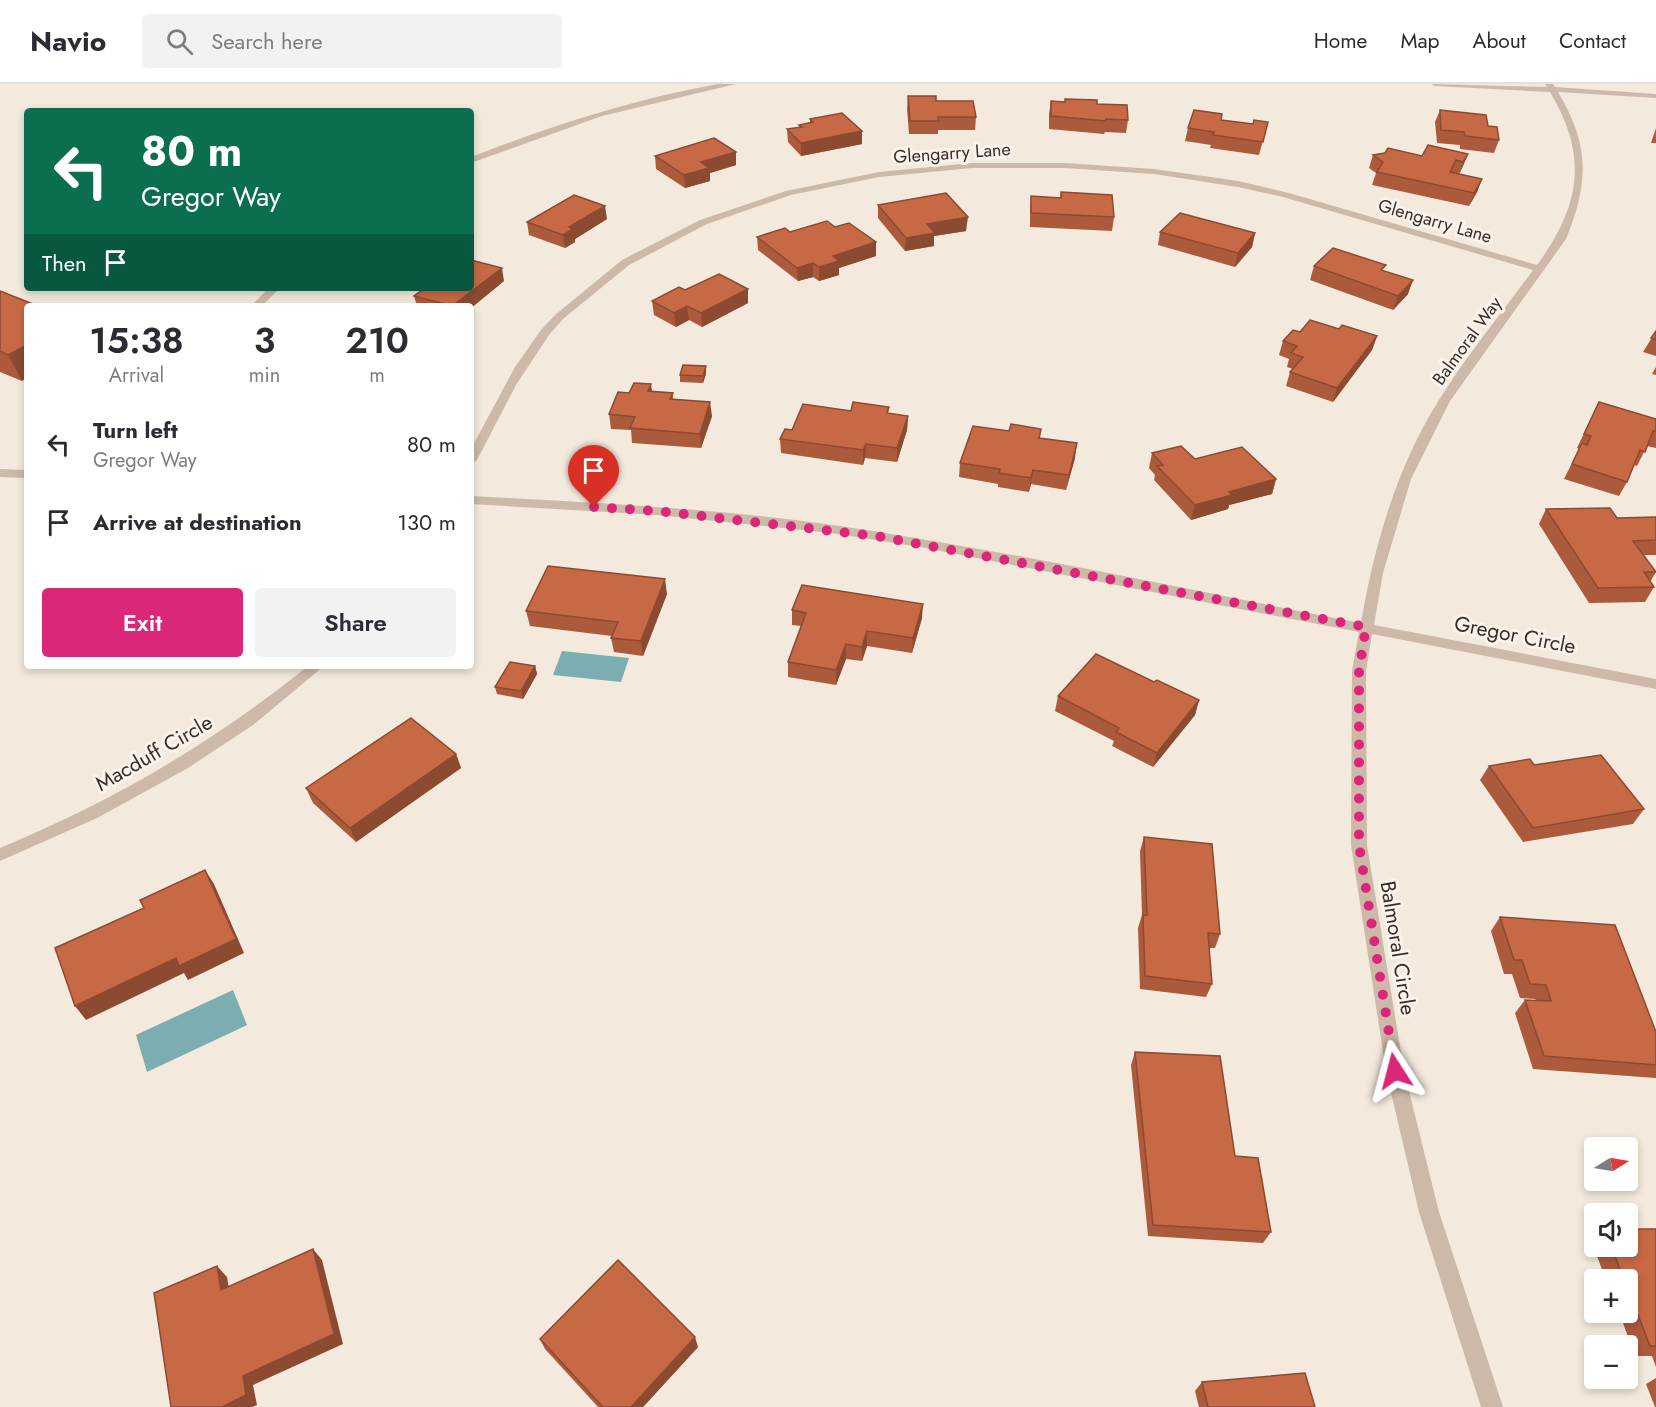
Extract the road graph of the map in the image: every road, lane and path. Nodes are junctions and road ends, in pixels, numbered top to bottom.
1 (732, 84) edge
2 (1436, 84) edge
3 (1551, 86) edge
4 (1656, 96) edge
5 (474, 159) edge
6 (1539, 269) junction
7 (272, 291) edge
8 (258, 303) edge
9 (474, 454) edge
10 (0, 473) edge
11 (24, 474) edge
12 (474, 500) edge
13 (1366, 627) junction
14 (313, 669) edge
15 (1656, 684) edge
16 (0, 855) edge
17 (1492, 1407) edge

1 - 5 street
2 - 3 street
3 - 4 street
3 - 6 street, Balmoral Way
6 - 9 street, Glengarry Lane
6 - 13 street, Balmoral Way
7 - 8 street
10 - 11 street
12 - 13 street, Gregor Circle
13 - 15 street, Gregor Circle
13 - 17 street, Balmoral Circle
14 - 16 street, Macduff Circle

